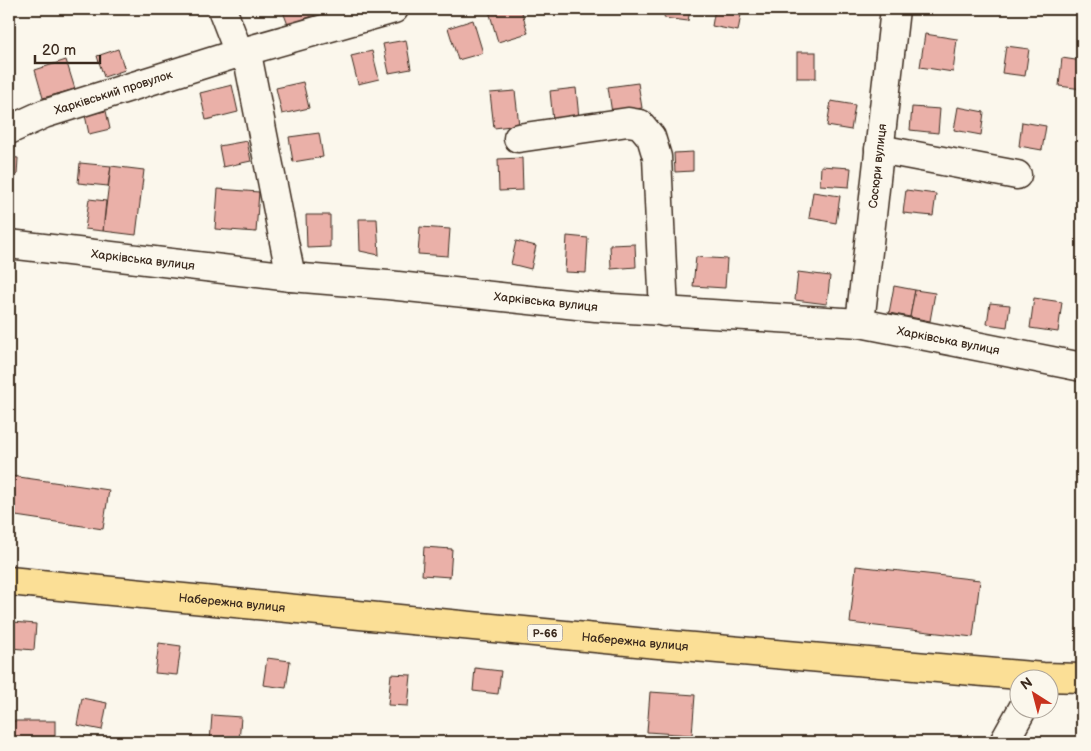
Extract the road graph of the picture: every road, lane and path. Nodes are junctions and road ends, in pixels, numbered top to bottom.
1 (222, 9) edge
2 (394, 9) edge
3 (895, 9) edge
4 (239, 54) junction
5 (9, 130) edge
6 (518, 138) dead end
7 (879, 149) junction
8 (1017, 175) dead end
9 (9, 244) edge
10 (291, 277) junction
11 (664, 312) junction
12 (860, 324) junction
13 (1082, 367) edge
14 (9, 581) edge
15 (1008, 675) edge
16 (1058, 678) edge
17 (1082, 678) edge
18 (1017, 718) edge
19 (1004, 742) edge

1 - 4 street
2 - 4 street, Харківський провулок
3 - 7 street, Сосюри вулиця
4 - 5 street, Харківський провулок
4 - 10 street
6 - 11 street
7 - 8 street
7 - 12 street, Сосюри вулиця
9 - 10 street, Харківська вулиця
10 - 11 street, Харківська вулиця
11 - 12 street, Харківська вулиця
12 - 13 street, Харківська вулиця
14 - 15 main road, Набережна вулиця / Р-66
16 - 17 main road, Набережна вулиця / Р-66
18 - 19 street

